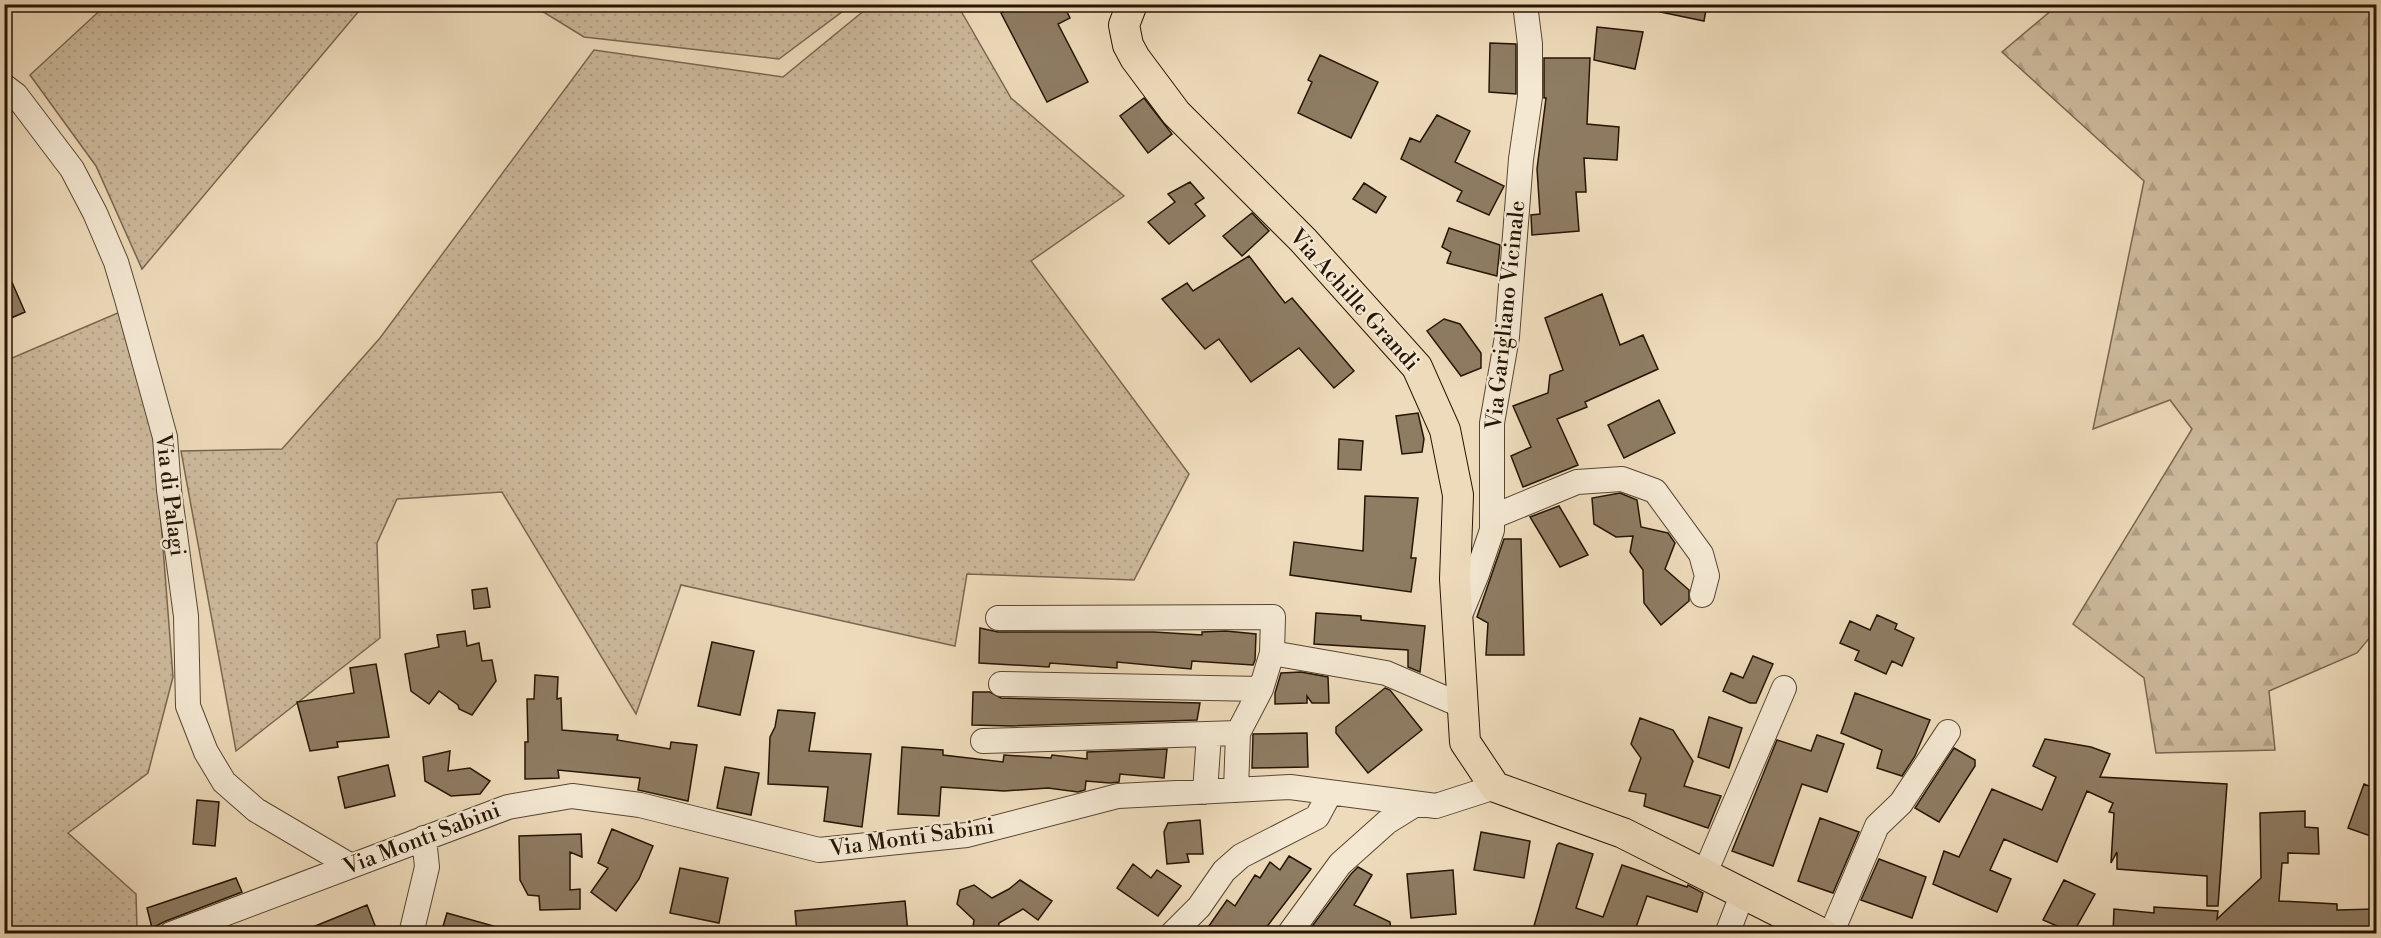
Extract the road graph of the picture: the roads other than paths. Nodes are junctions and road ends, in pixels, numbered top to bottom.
1 (1132, 4) edge
2 (1525, 4) edge
3 (4, 86) edge
4 (1492, 517) junction
5 (1702, 596) dead end
6 (998, 618) dead end
7 (1458, 620) junction
8 (1272, 653) junction
9 (1001, 684) dead end
10 (1784, 688) dead end
11 (1261, 689) junction
12 (1463, 706) junction
13 (1948, 732) dead end
14 (1238, 733) junction
15 (1209, 734) junction
16 (983, 741) dead end
17 (1495, 787) junction
18 (1236, 790) junction
19 (1205, 792) junction
20 (1330, 793) junction
21 (1416, 804) junction
22 (424, 838) junction
23 (351, 866) junction
24 (1704, 875) junction
25 (1742, 895) junction
26 (171, 933) edge
27 (411, 933) edge
28 (1172, 933) edge
29 (1289, 933) edge
30 (1727, 933) edge
31 (1822, 933) edge
32 (1831, 933) edge

1 - 7 main road, Via Achille Grandi
2 - 4 street, Via Garigliano Vicinale
3 - 23 street, Via di Palagi
4 - 5 street
4 - 7 street, Via Garigliano Vicinale
6 - 8 street
7 - 12 main road, Via Achille Grandi
8 - 11 street
8 - 12 street
9 - 11 street
10 - 24 street
11 - 14 street
12 - 17 main road, Via Achille Grandi
13 - 32 street
14 - 15 street
14 - 18 street
15 - 16 street
15 - 19 street
17 - 21 street, Via Monti Sabini
17 - 24 main road
18 - 19 street, Via Monti Sabini
18 - 20 street, Via Monti Sabini
19 - 22 street, Via Monti Sabini
20 - 21 street, Via Monti Sabini
20 - 28 street
21 - 29 street
22 - 23 street, Via Monti Sabini
22 - 27 street
23 - 26 street, Via Monti Sabini
24 - 25 main road
25 - 30 street
25 - 31 main road

